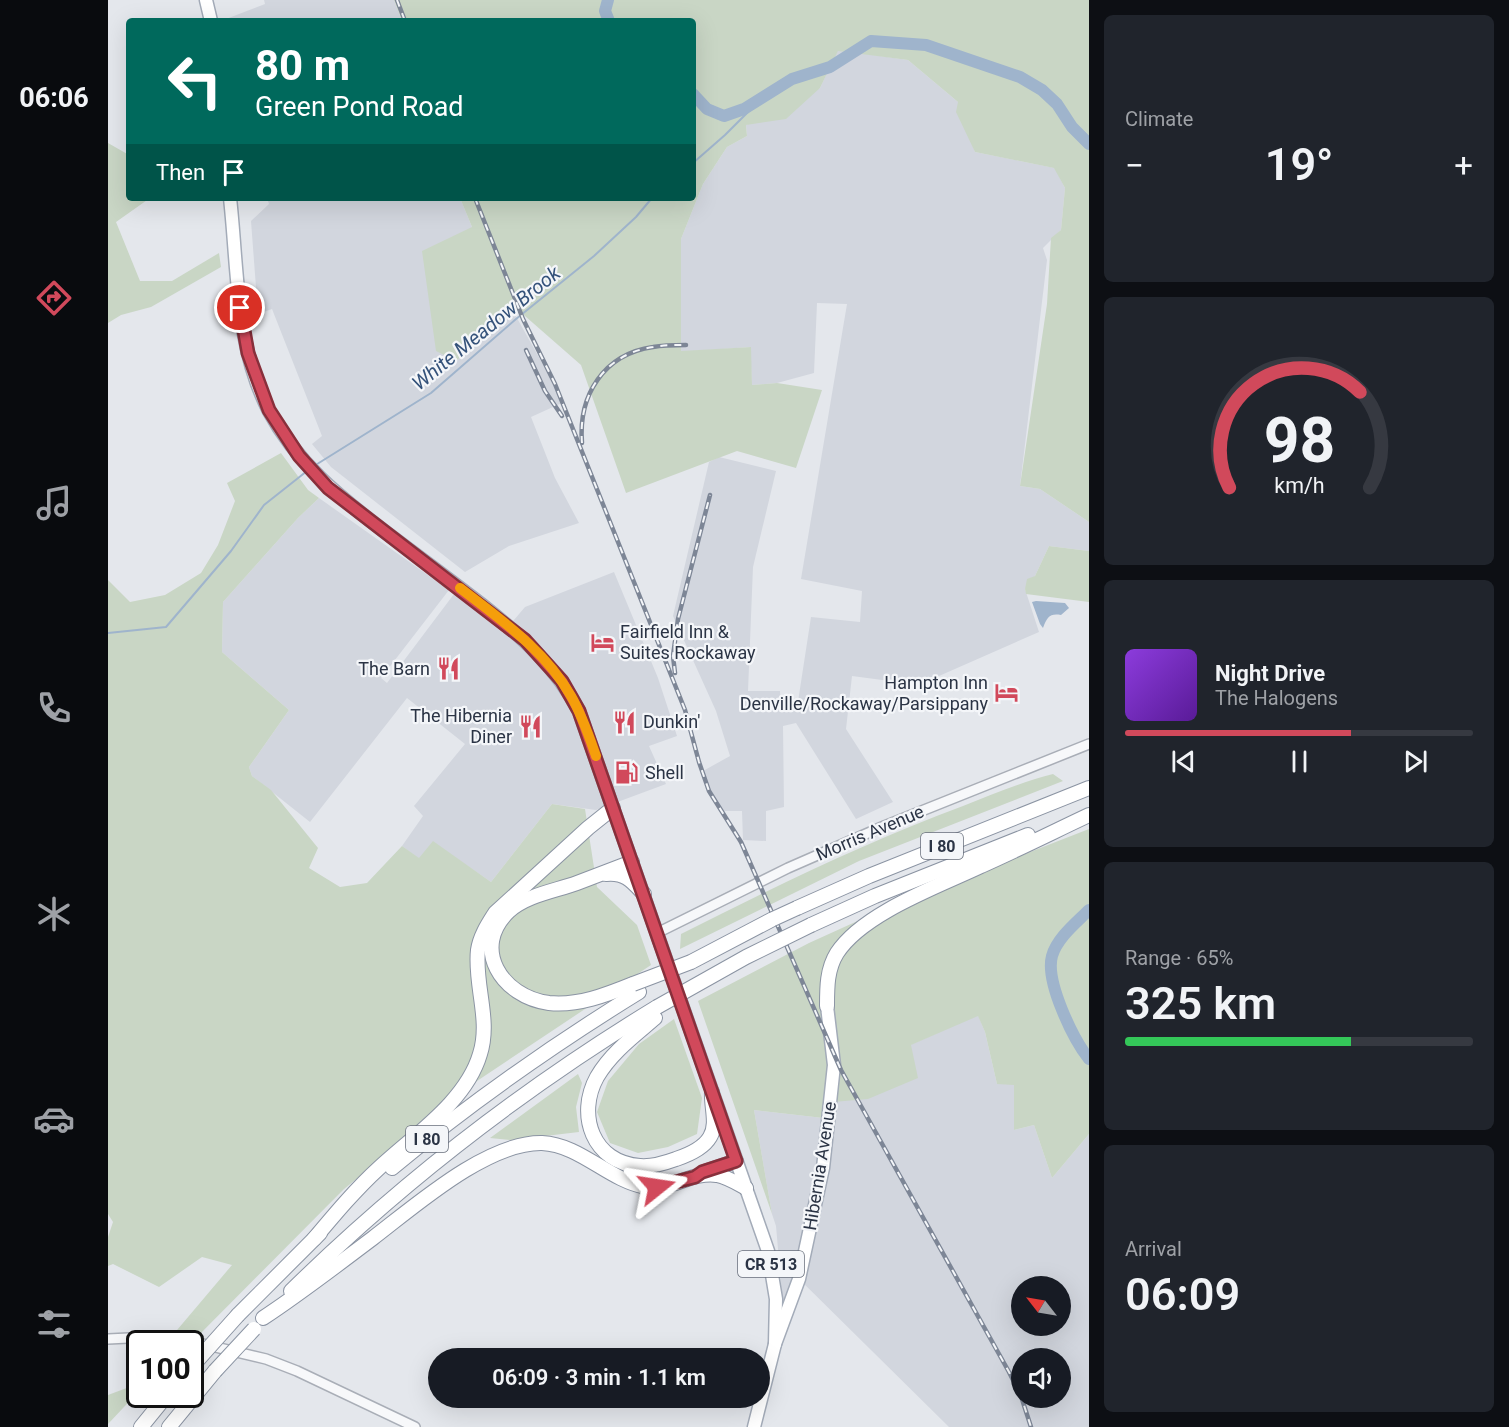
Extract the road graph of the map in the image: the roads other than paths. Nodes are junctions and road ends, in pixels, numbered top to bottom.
1 (206, 0) edge
2 (210, 18) edge
3 (230, 201) edge
4 (1089, 744) edge
5 (1089, 788) edge
6 (614, 808) junction
7 (1089, 813) edge
8 (632, 862) junction
9 (596, 876) junction
10 (644, 894) junction
11 (657, 933) junction
12 (636, 988) junction
13 (827, 1006) joint
14 (656, 1013) junction
15 (712, 1092) junction
16 (736, 1161) junction
17 (695, 1177) junction
18 (746, 1188) junction
19 (314, 1239) junction
20 (258, 1324) junction
21 (108, 1339) edge
22 (775, 1344) junction
23 (204, 1353) edge
24 (156, 1408) edge
25 (141, 1427) edge
26 (169, 1427) edge
27 (415, 1427) edge
28 (754, 1427) edge

1 - 2 main road
3 - 6 main road, CR 513
4 - 11 street, Morris Avenue
5 - 12 highway, I 80, bridge
6 - 8 main road, CR 513
6 - 19 highway
7 - 13 highway
7 - 14 highway, I 80, bridge
8 - 9 highway
8 - 10 main road, CR 513
9 - 10 highway
9 - 12 highway
10 - 11 main road, CR 513
11 - 15 main road, CR 513
12 - 19 highway, I 80
13 - 22 main road, Hibernia Avenue
14 - 15 highway
14 - 20 highway, I 80
15 - 16 main road, CR 513
16 - 17 highway
16 - 18 main road, CR 513
17 - 18 highway
17 - 20 highway
18 - 22 main road, CR 513
19 - 23 highway, I 80, bridge
20 - 26 highway, I 80, bridge
21 - 27 street
22 - 28 main road, Hibernia Avenue / CR 513
24 - 25 highway

